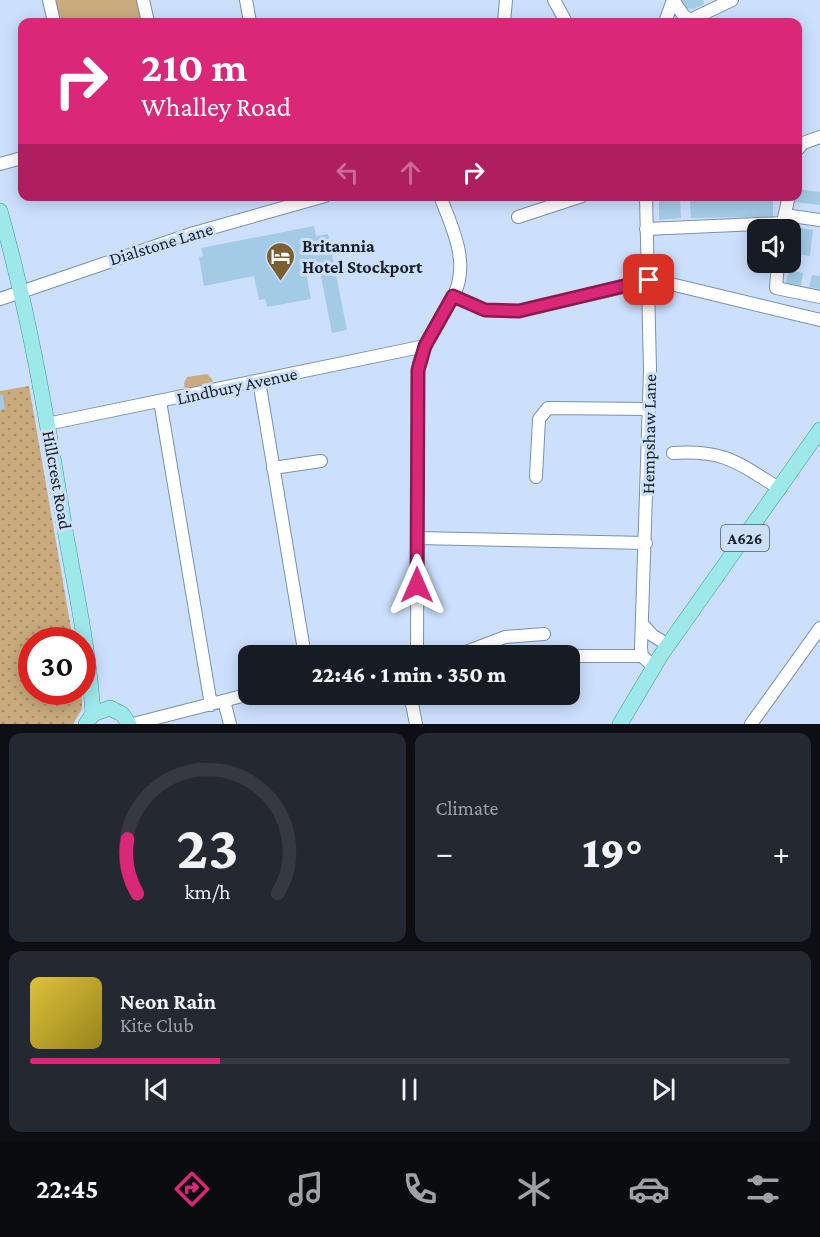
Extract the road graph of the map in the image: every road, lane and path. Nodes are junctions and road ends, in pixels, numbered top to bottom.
1 (49, 0) edge
2 (143, 0) edge
3 (246, 0) edge
4 (506, 0) edge
5 (554, 0) edge
6 (673, 0) edge
7 (732, 0) edge
8 (53, 18) edge
9 (146, 18) edge
10 (249, 18) edge
11 (504, 18) edge
12 (564, 18) edge
13 (666, 18) edge
14 (686, 18) edge
15 (694, 18) edge
16 (820, 137) edge
17 (802, 144) edge
18 (18, 159) edge
19 (0, 164) edge
20 (307, 201) edge
21 (442, 201) edge
22 (567, 201) edge
23 (646, 201) edge
24 (788, 201) edge
25 (0, 211) edge
26 (518, 217) dead end
27 (785, 219) edge
28 (820, 220) edge
29 (801, 222) edge
30 (747, 225) edge
31 (646, 229) junction
32 (777, 273) edge
33 (649, 280) junction
34 (21, 290) junction
35 (453, 296) junction
36 (820, 297) edge
37 (0, 299) edge
38 (820, 321) edge
39 (425, 346) junction
40 (259, 381) junction
41 (160, 401) junction
42 (649, 409) junction
43 (48, 424) junction
44 (820, 430) edge
45 (672, 453) dead end
46 (321, 461) dead end
47 (273, 468) junction
48 (536, 477) dead end
49 (780, 489) junction
50 (417, 538) junction
51 (646, 543) junction
52 (644, 626) junction
53 (83, 627) edge
54 (820, 628) edge
55 (544, 634) dead end
56 (303, 645) edge
57 (417, 645) edge
58 (485, 645) edge
59 (656, 655) junction
60 (580, 656) edge
61 (96, 680) edge
62 (238, 697) edge
63 (224, 701) junction
64 (211, 705) junction
65 (412, 705) edge
66 (110, 708) junction
67 (90, 719) edge
68 (624, 723) edge
69 (131, 724) edge
70 (230, 724) edge
71 (416, 724) edge
72 (751, 724) edge

1 - 8 street
2 - 9 street
3 - 10 street
4 - 11 street
5 - 12 street
6 - 13 street
6 - 14 street
7 - 15 street
16 - 17 street
18 - 19 street
20 - 34 street, Dialstone Lane
21 - 35 street
22 - 26 street
23 - 31 street, Hempshaw Lane
24 - 27 street
25 - 34 main road, Hillcrest Road
28 - 29 street
30 - 31 street
31 - 33 street, Hempshaw Lane
32 - 36 street
33 - 35 street
33 - 38 street
33 - 42 street, Hempshaw Lane
34 - 37 street, Dialstone Lane
34 - 43 main road, Hillcrest Road
35 - 39 street
39 - 40 street, Lindbury Avenue
39 - 50 street
40 - 41 street, Lindbury Avenue
40 - 47 street
41 - 43 street, Lindbury Avenue
41 - 64 street
42 - 48 street
42 - 51 street, Hempshaw Lane
43 - 53 main road, Hillcrest Road
44 - 49 main road, A626
45 - 49 street
46 - 47 street
47 - 56 street
49 - 59 main road, A626
50 - 51 street
50 - 57 street
51 - 52 street, Hempshaw Lane
52 - 59 street
52 - 59 street, Hempshaw Lane
54 - 72 street
55 - 58 street
59 - 60 street
59 - 68 main road, A626
61 - 66 main road, Hillcrest Road
62 - 63 street
63 - 64 street
63 - 70 street
64 - 69 street
65 - 71 street
66 - 67 main road, Hillcrest Road
66 - 69 main road, Hillcrest Road

